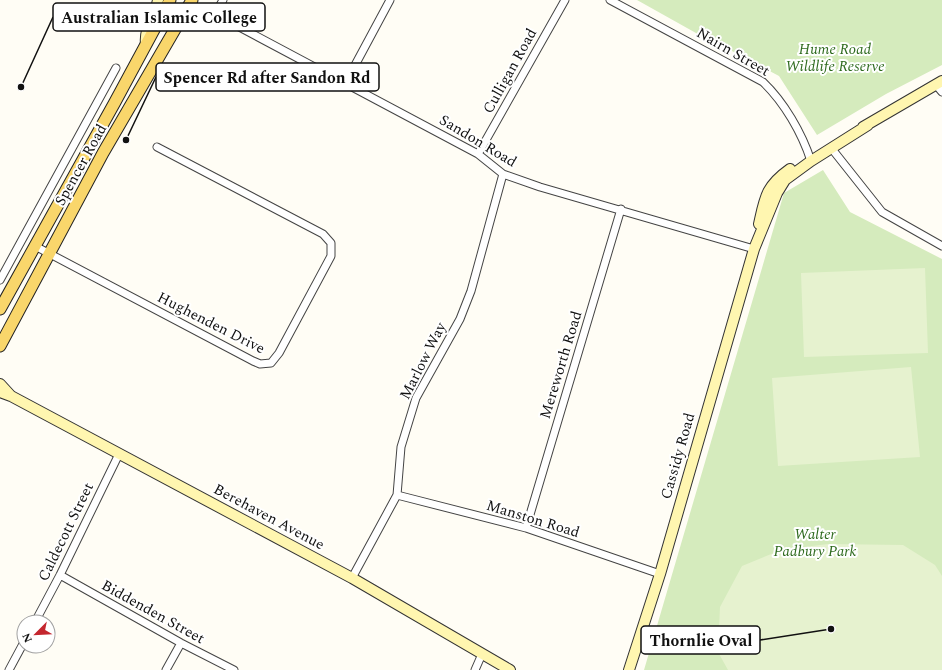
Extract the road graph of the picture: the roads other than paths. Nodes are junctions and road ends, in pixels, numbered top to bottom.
1 (158, 0) edge
2 (170, 0) edge
3 (192, 0) edge
4 (223, 0) edge
5 (390, 0) edge
6 (565, 0) edge
7 (610, 0) edge
8 (146, 44) junction
9 (116, 68) dead end
10 (346, 82) junction
11 (940, 86) edge
12 (868, 125) junction
13 (157, 147) dead end
14 (832, 149) junction
15 (478, 154) junction
16 (810, 158) junction
17 (503, 174) junction
18 (621, 209) junction
19 (35, 246) junction
20 (942, 246) edge
21 (754, 250) junction
22 (51, 253) junction
23 (0, 280) edge
24 (0, 309) edge
25 (0, 346) edge
26 (0, 384) edge
27 (0, 392) edge
28 (11, 396) junction
29 (119, 454) junction
30 (397, 494) junction
31 (526, 528) junction
32 (660, 574) junction
33 (60, 575) junction
34 (352, 578) junction
35 (39, 614) edge
36 (181, 643) junction
37 (18, 654) edge
38 (482, 654) junction
39 (9, 670) edge
40 (166, 670) edge
41 (234, 670) edge
42 (475, 670) edge
43 (510, 670) edge
44 (629, 670) edge

1 - 8 street
2 - 8 main road, Spencer Road
3 - 22 main road, Spencer Road
4 - 10 street, Sandon Road
5 - 10 street
6 - 15 street, Culligan Road
7 - 16 street, Nairn Street
8 - 19 main road, Spencer Road
9 - 23 street, Spencer Road
10 - 15 street, Sandon Road
11 - 12 street, Cassidy Road
12 - 14 street, Cassidy Road
12 - 16 street, Cassidy Road
13 - 22 street, Hughenden Drive
14 - 16 street, Cassidy Road
14 - 20 street
15 - 17 street, Sandon Road
16 - 21 street, Cassidy Road
17 - 18 street, Sandon Road
17 - 30 street, Marlow Way
18 - 21 street, Sandon Road
18 - 31 street, Mereworth Road
19 - 22 street, Hughenden Drive
19 - 24 main road, Spencer Road
21 - 32 street, Cassidy Road
22 - 25 main road, Spencer Road
26 - 28 street, Berehaven Avenue
27 - 28 street, Berehaven Avenue
28 - 29 street, Berehaven Avenue
29 - 33 street, Caldecott Street
29 - 34 street, Berehaven Avenue
30 - 31 street, Manston Road
30 - 34 street, Marlow Way
31 - 32 street, Manston Road
32 - 44 street, Cassidy Road
33 - 35 street, Caldecott Street
33 - 36 street, Biddenden Street
34 - 38 street, Berehaven Avenue
36 - 40 street
36 - 41 street, Biddenden Street
37 - 39 street
38 - 42 street
38 - 43 street, Berehaven Avenue

